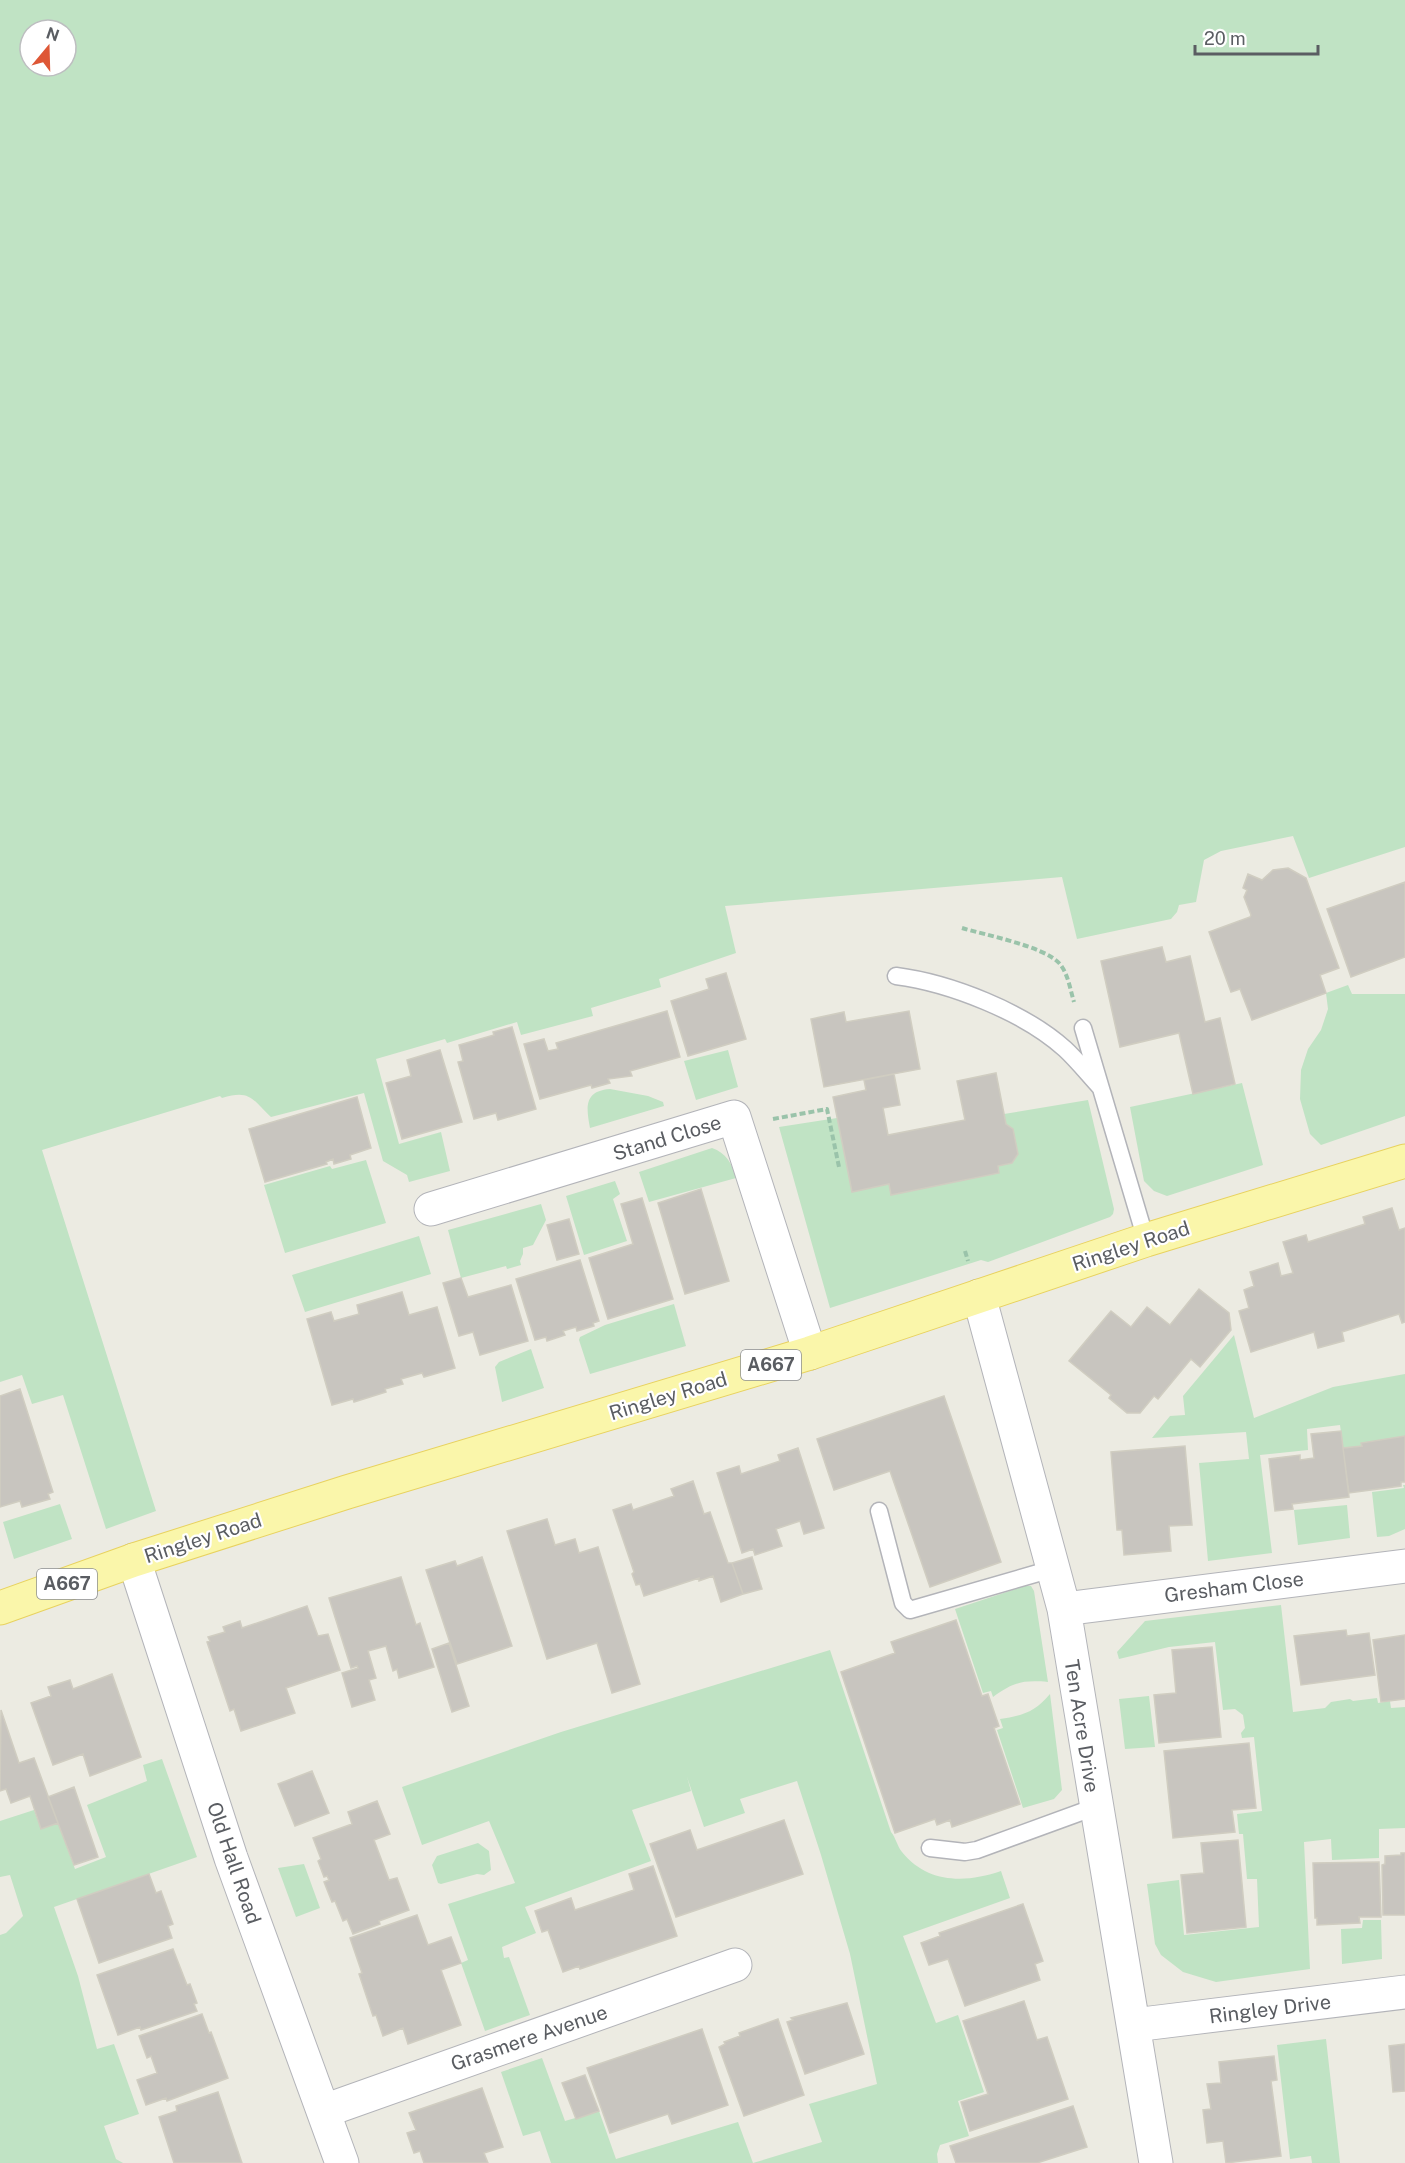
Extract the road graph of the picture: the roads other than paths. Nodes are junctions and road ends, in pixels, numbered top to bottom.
1 (896, 976) dead end
2 (1083, 1028) road end
3 (1100, 1087) junction
4 (1405, 1161) edge
5 (431, 1209) dead end
6 (1146, 1240) junction
7 (979, 1296) junction
8 (810, 1353) junction
9 (879, 1511) dead end
10 (134, 1560) junction
11 (1405, 1566) edge
12 (1052, 1569) junction
13 (0, 1608) edge
14 (1064, 1609) junction
15 (1095, 1807) junction
16 (930, 1848) dead end
17 (735, 1965) dead end
18 (1405, 1992) edge
19 (1134, 2025) junction
20 (324, 2111) junction
21 (342, 2163) edge
22 (1156, 2163) edge

1 - 3 lane
2 - 3 lane
3 - 6 lane
4 - 6 main road, Ringley Road / A667
5 - 8 street, Stand Close
6 - 7 main road, Ringley Road / A667
7 - 8 main road, Ringley Road / A667
7 - 12 street, Ten Acre Drive
8 - 10 main road, Ringley Road / A667
9 - 12 lane
10 - 13 main road, Ringley Road / A667
10 - 20 street, Old Hall Road
11 - 14 street, Gresham Close
12 - 14 street, Ten Acre Drive
14 - 15 street, Ten Acre Drive
15 - 16 lane
15 - 19 street, Ten Acre Drive
17 - 20 street, Grasmere Avenue
18 - 19 street, Ringley Drive
19 - 22 street, Ten Acre Drive
20 - 21 street, Old Hall Road

